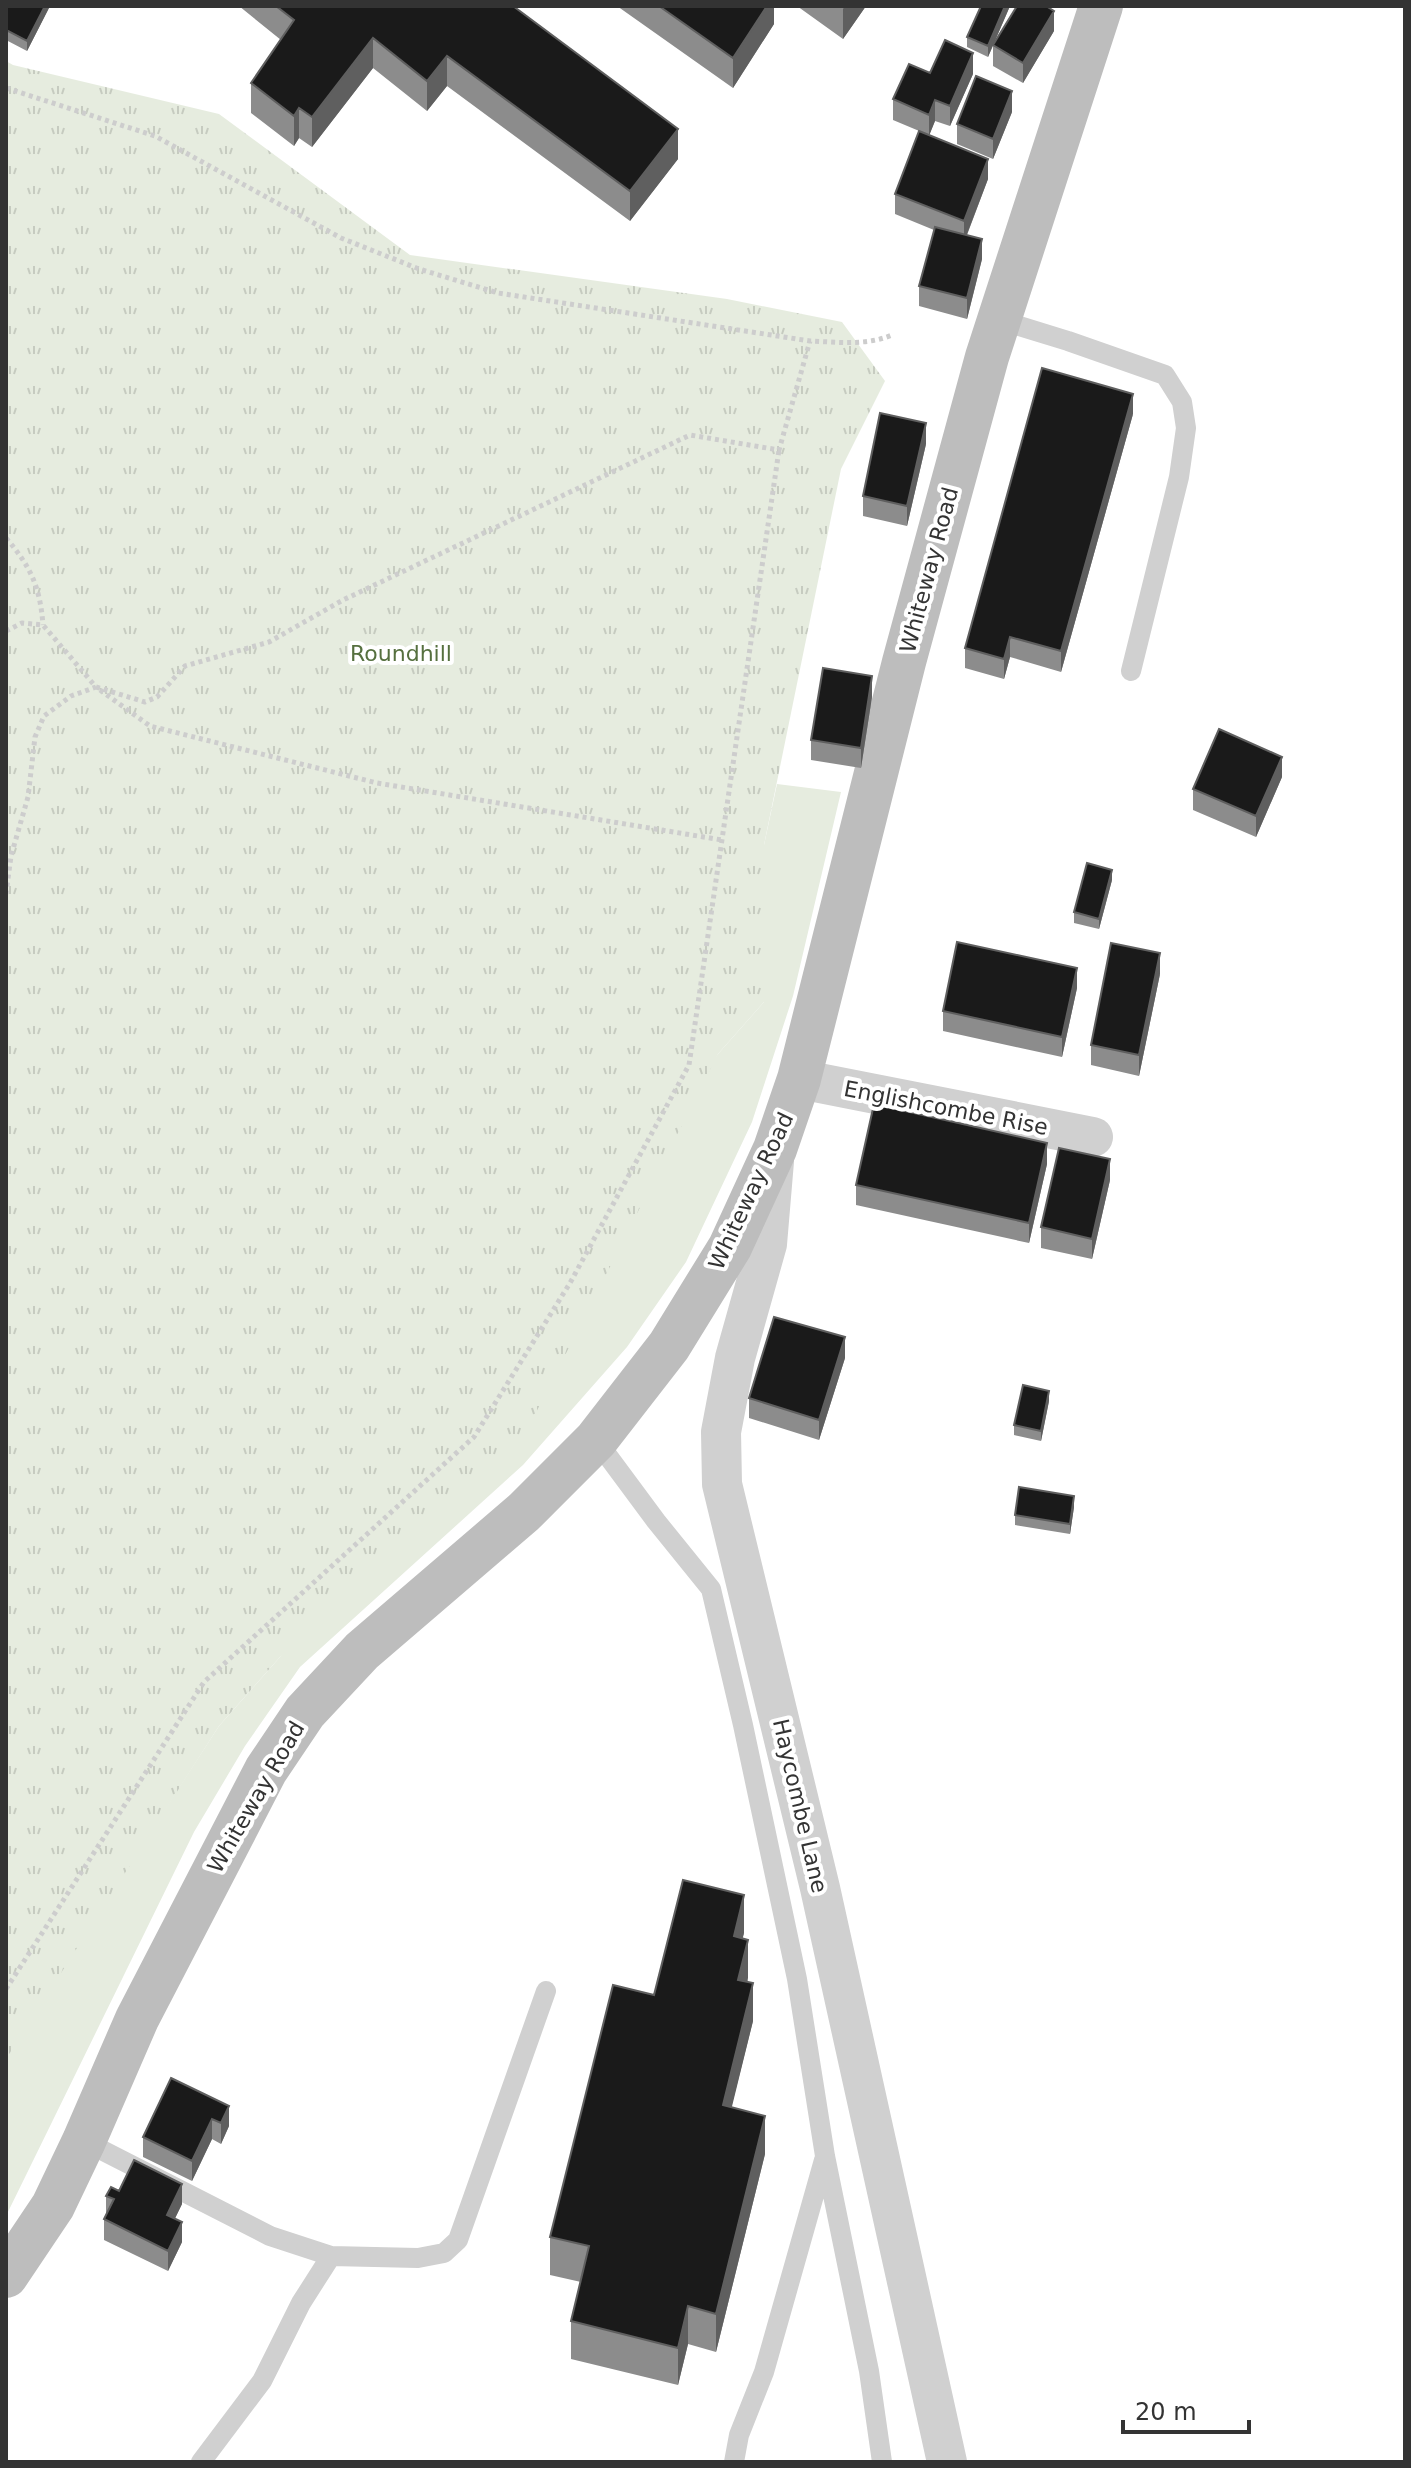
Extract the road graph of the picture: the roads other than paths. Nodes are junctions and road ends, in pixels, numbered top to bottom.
1 (1101, 6) edge
2 (1000, 320) junction
3 (1131, 671) dead end
4 (799, 1079) junction
5 (1093, 1137) dead end
6 (775, 1149) junction
7 (596, 1440) junction
8 (546, 1991) dead end
9 (84, 2141) junction
10 (825, 2156) junction
11 (331, 2256) junction
12 (6, 2276) edge
13 (201, 2462) edge
14 (734, 2462) edge
15 (882, 2462) edge
16 (947, 2462) edge

1 - 2 street, Whiteway Road
2 - 3 lane
2 - 4 street, Whiteway Road
4 - 5 street, Englishcombe Rise
4 - 6 street, Whiteway Road
6 - 7 street, Whiteway Road
6 - 16 street, Haycombe Lane
7 - 9 street, Whiteway Road
7 - 10 lane
8 - 11 lane
9 - 11 lane
9 - 12 street, Whiteway Road
10 - 14 lane
10 - 15 lane
11 - 13 lane

